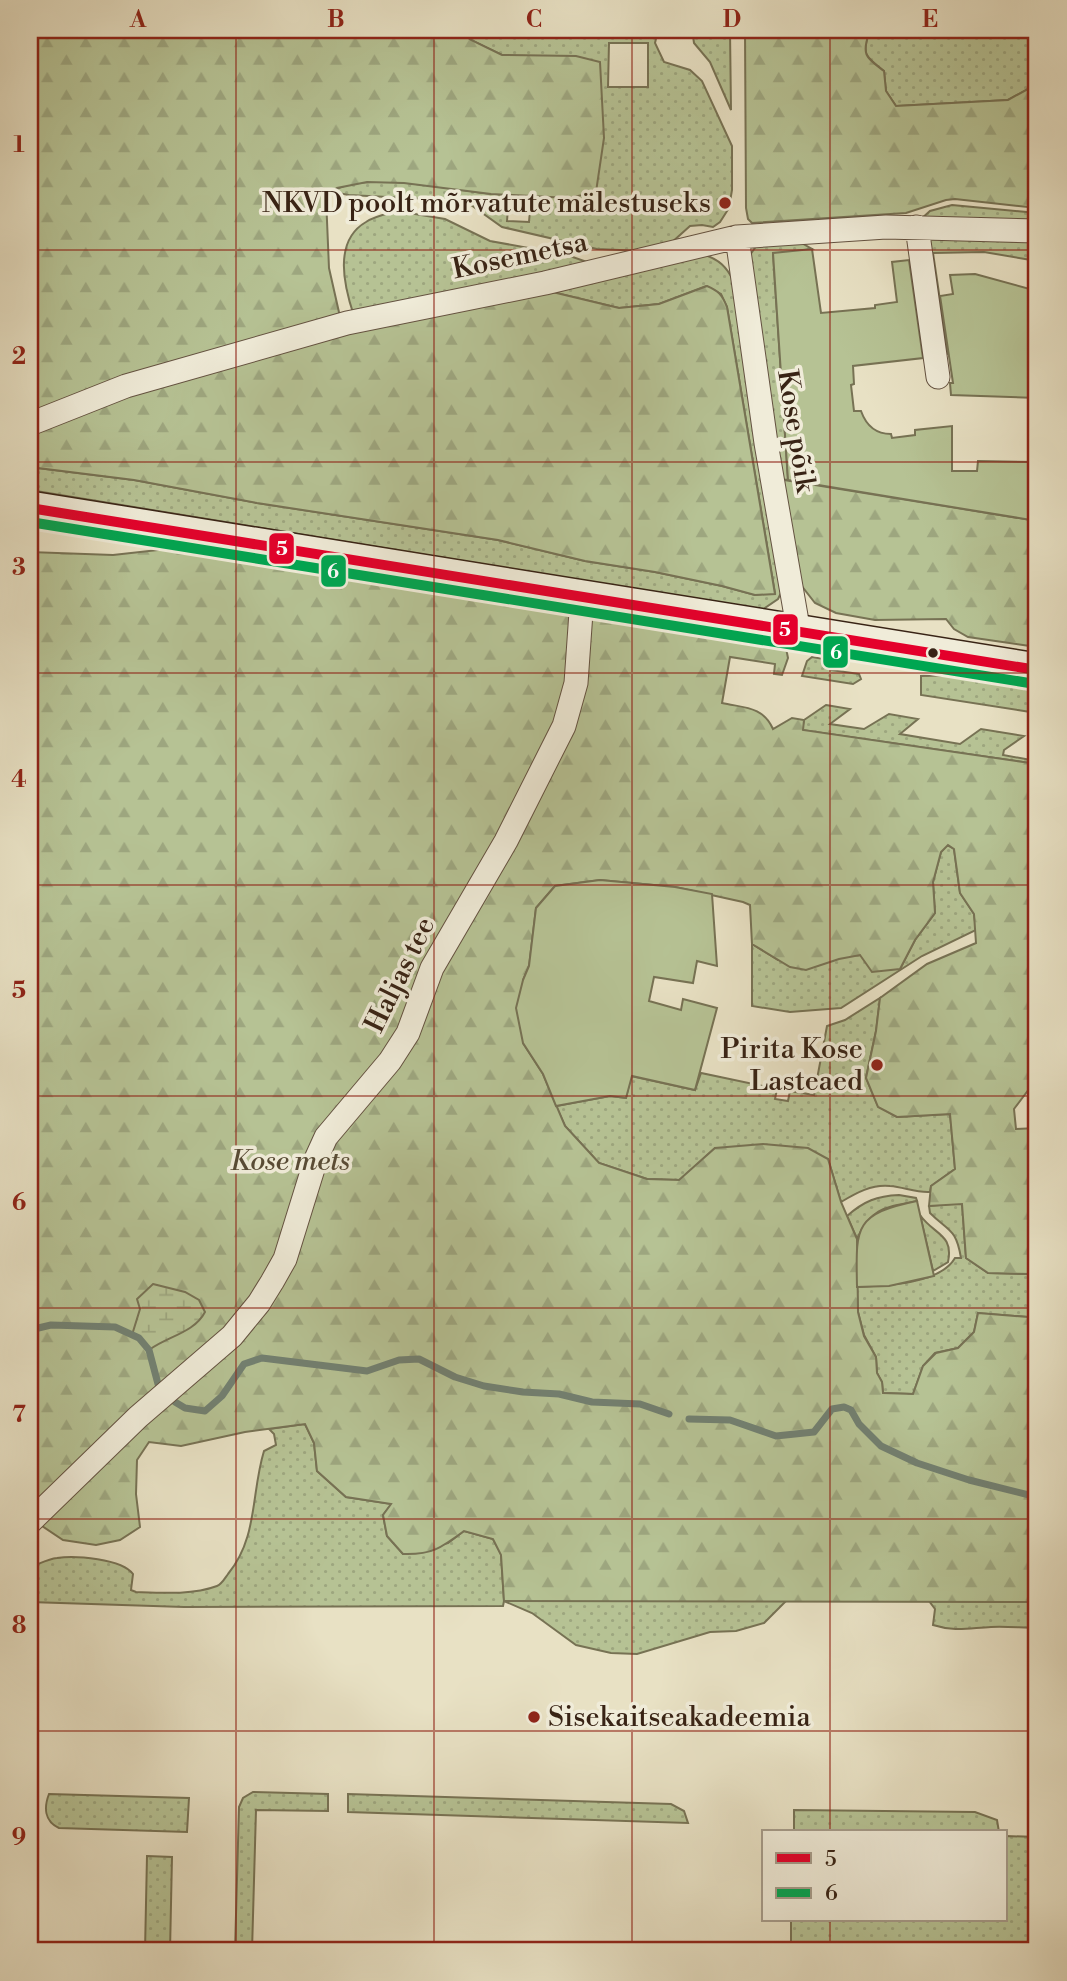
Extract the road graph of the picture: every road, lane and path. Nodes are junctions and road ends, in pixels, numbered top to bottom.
1 (917, 227) junction
2 (1037, 230) edge
3 (737, 237) junction
4 (938, 377) dead end
5 (30, 424) edge
6 (30, 508) edge
7 (582, 598) junction
8 (799, 633) junction
9 (1037, 670) edge
10 (30, 1522) edge

1 - 2 street, Kosemetsa
1 - 3 street, Kosemetsa
1 - 4 street
3 - 5 street, Kosemetsa
3 - 8 street, Kose põik
6 - 7 main road
7 - 8 main road
7 - 10 street, Haljas tee
8 - 9 main road

